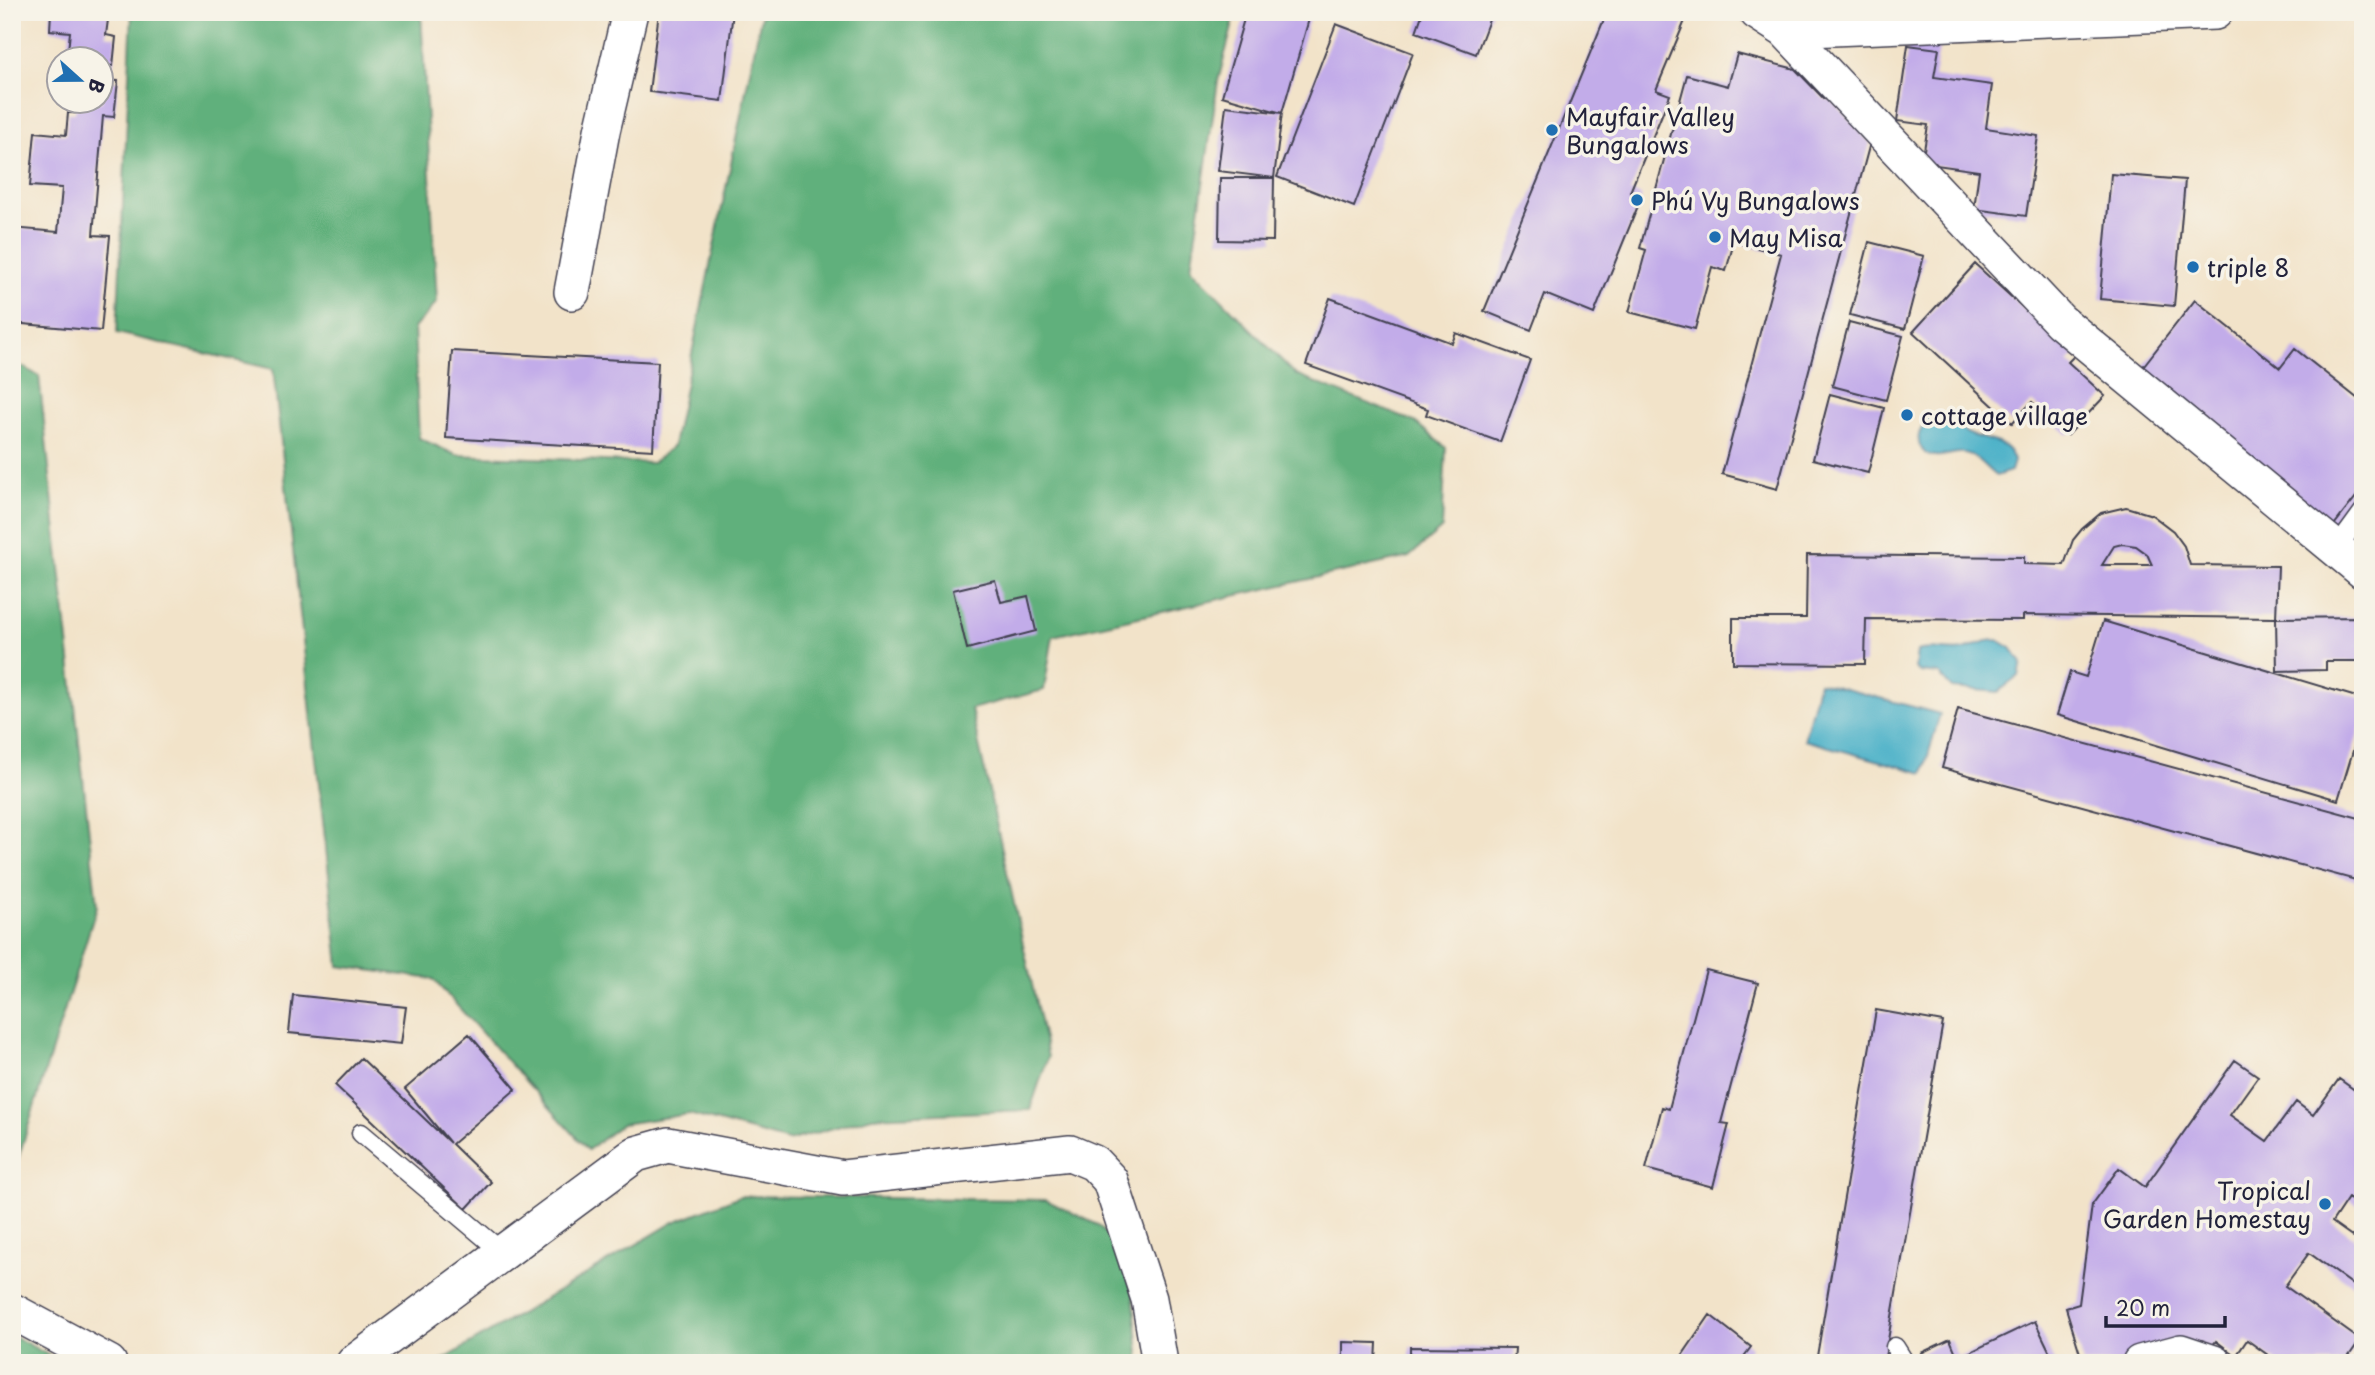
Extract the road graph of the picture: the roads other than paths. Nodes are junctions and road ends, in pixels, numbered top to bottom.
1 (631, 12) edge
2 (2215, 12) edge
3 (1771, 21) edge
4 (572, 292) dead end
5 (2363, 512) edge
6 (2336, 549) junction
7 (2363, 571) edge
8 (361, 1133) dead end
9 (502, 1252) junction
10 (12, 1311) edge
11 (1895, 1347) dead end
12 (109, 1363) edge
13 (354, 1363) edge
14 (1160, 1363) edge
15 (1905, 1363) edge
16 (2140, 1363) edge
17 (2214, 1363) edge

1 - 4 street
2 - 3 street
3 - 6 street
5 - 6 lane
6 - 7 street
8 - 9 lane
9 - 13 street
9 - 14 street
10 - 12 street
11 - 15 lane
16 - 17 street

